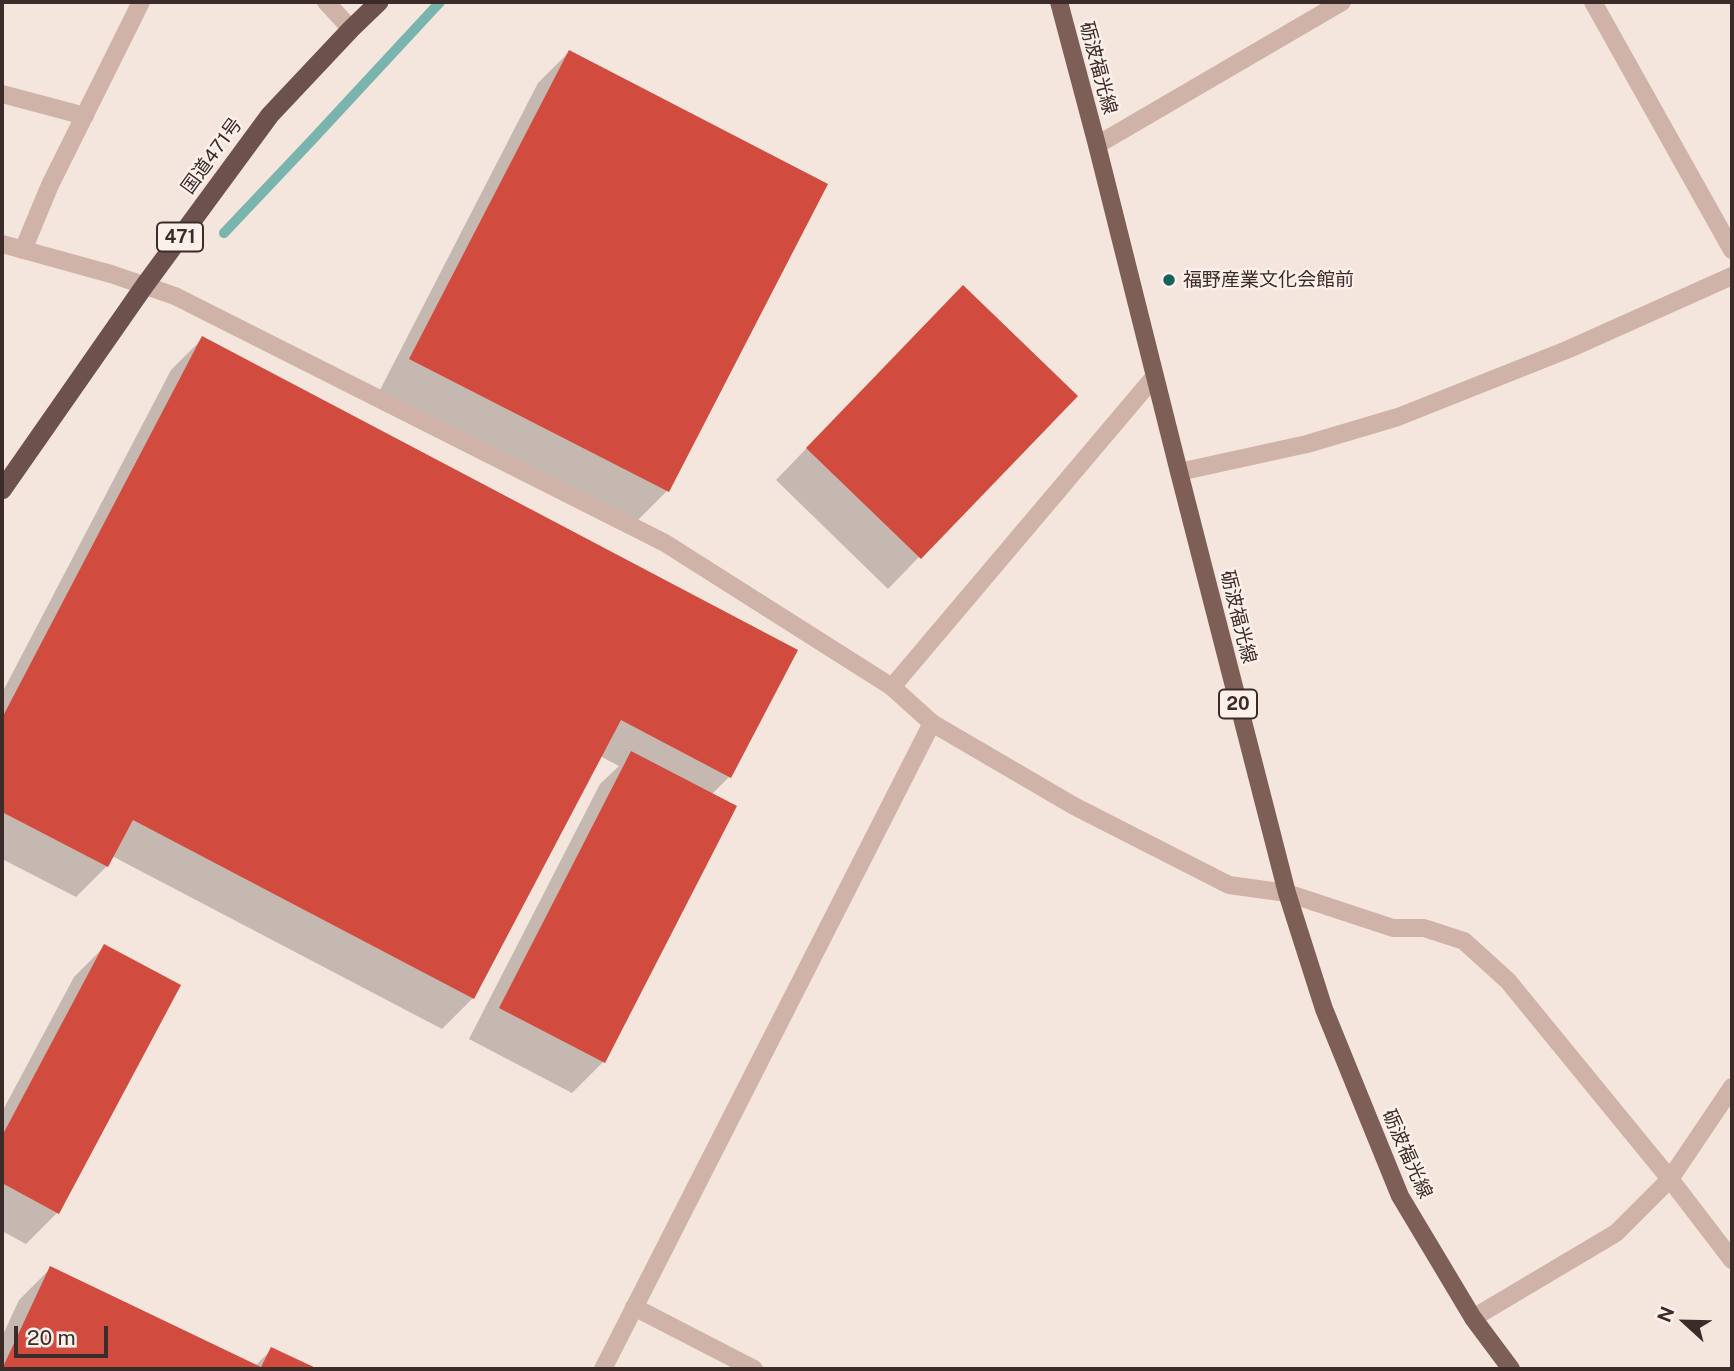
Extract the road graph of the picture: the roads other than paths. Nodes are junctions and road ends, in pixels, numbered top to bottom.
1 (141, 2) edge
2 (326, 2) edge
3 (379, 2) edge
4 (1059, 2) edge
5 (1342, 2) edge
6 (1594, 2) edge
7 (351, 29) junction
8 (2, 94) edge
9 (85, 116) junction
10 (1097, 145) junction
11 (2, 244) edge
12 (23, 250) junction
13 (1732, 250) edge
14 (1732, 276) edge
15 (145, 285) junction
16 (1155, 376) junction
17 (1179, 472) junction
18 (2, 490) edge
19 (891, 687) junction
20 (932, 723) junction
21 (1287, 893) junction
22 (1732, 1087) edge
23 (1671, 1179) junction
24 (1732, 1260) edge
25 (634, 1307) junction
26 (1473, 1318) junction
27 (603, 1369) edge
28 (754, 1369) edge
29 (1511, 1369) edge

1 - 9 street
2 - 7 street
3 - 7 highway, 国道471号 / 471
4 - 10 main road, 砺波福光線 / 20
5 - 10 street
6 - 13 street
7 - 15 highway, 国道471号 / 471
8 - 9 street
9 - 12 street
10 - 16 main road, 砺波福光線 / 20
11 - 12 street
12 - 15 street
14 - 17 street
15 - 18 highway, 国道471号 / 471
15 - 19 street
16 - 17 main road, 砺波福光線 / 20
16 - 19 street
17 - 21 main road, 砺波福光線 / 20
19 - 20 street
20 - 21 street
20 - 25 street
21 - 23 street
21 - 26 main road, 砺波福光線 / 20
22 - 23 street
23 - 24 street
23 - 26 street
25 - 27 street
25 - 28 street
26 - 29 main road, 砺波福光線 / 20

